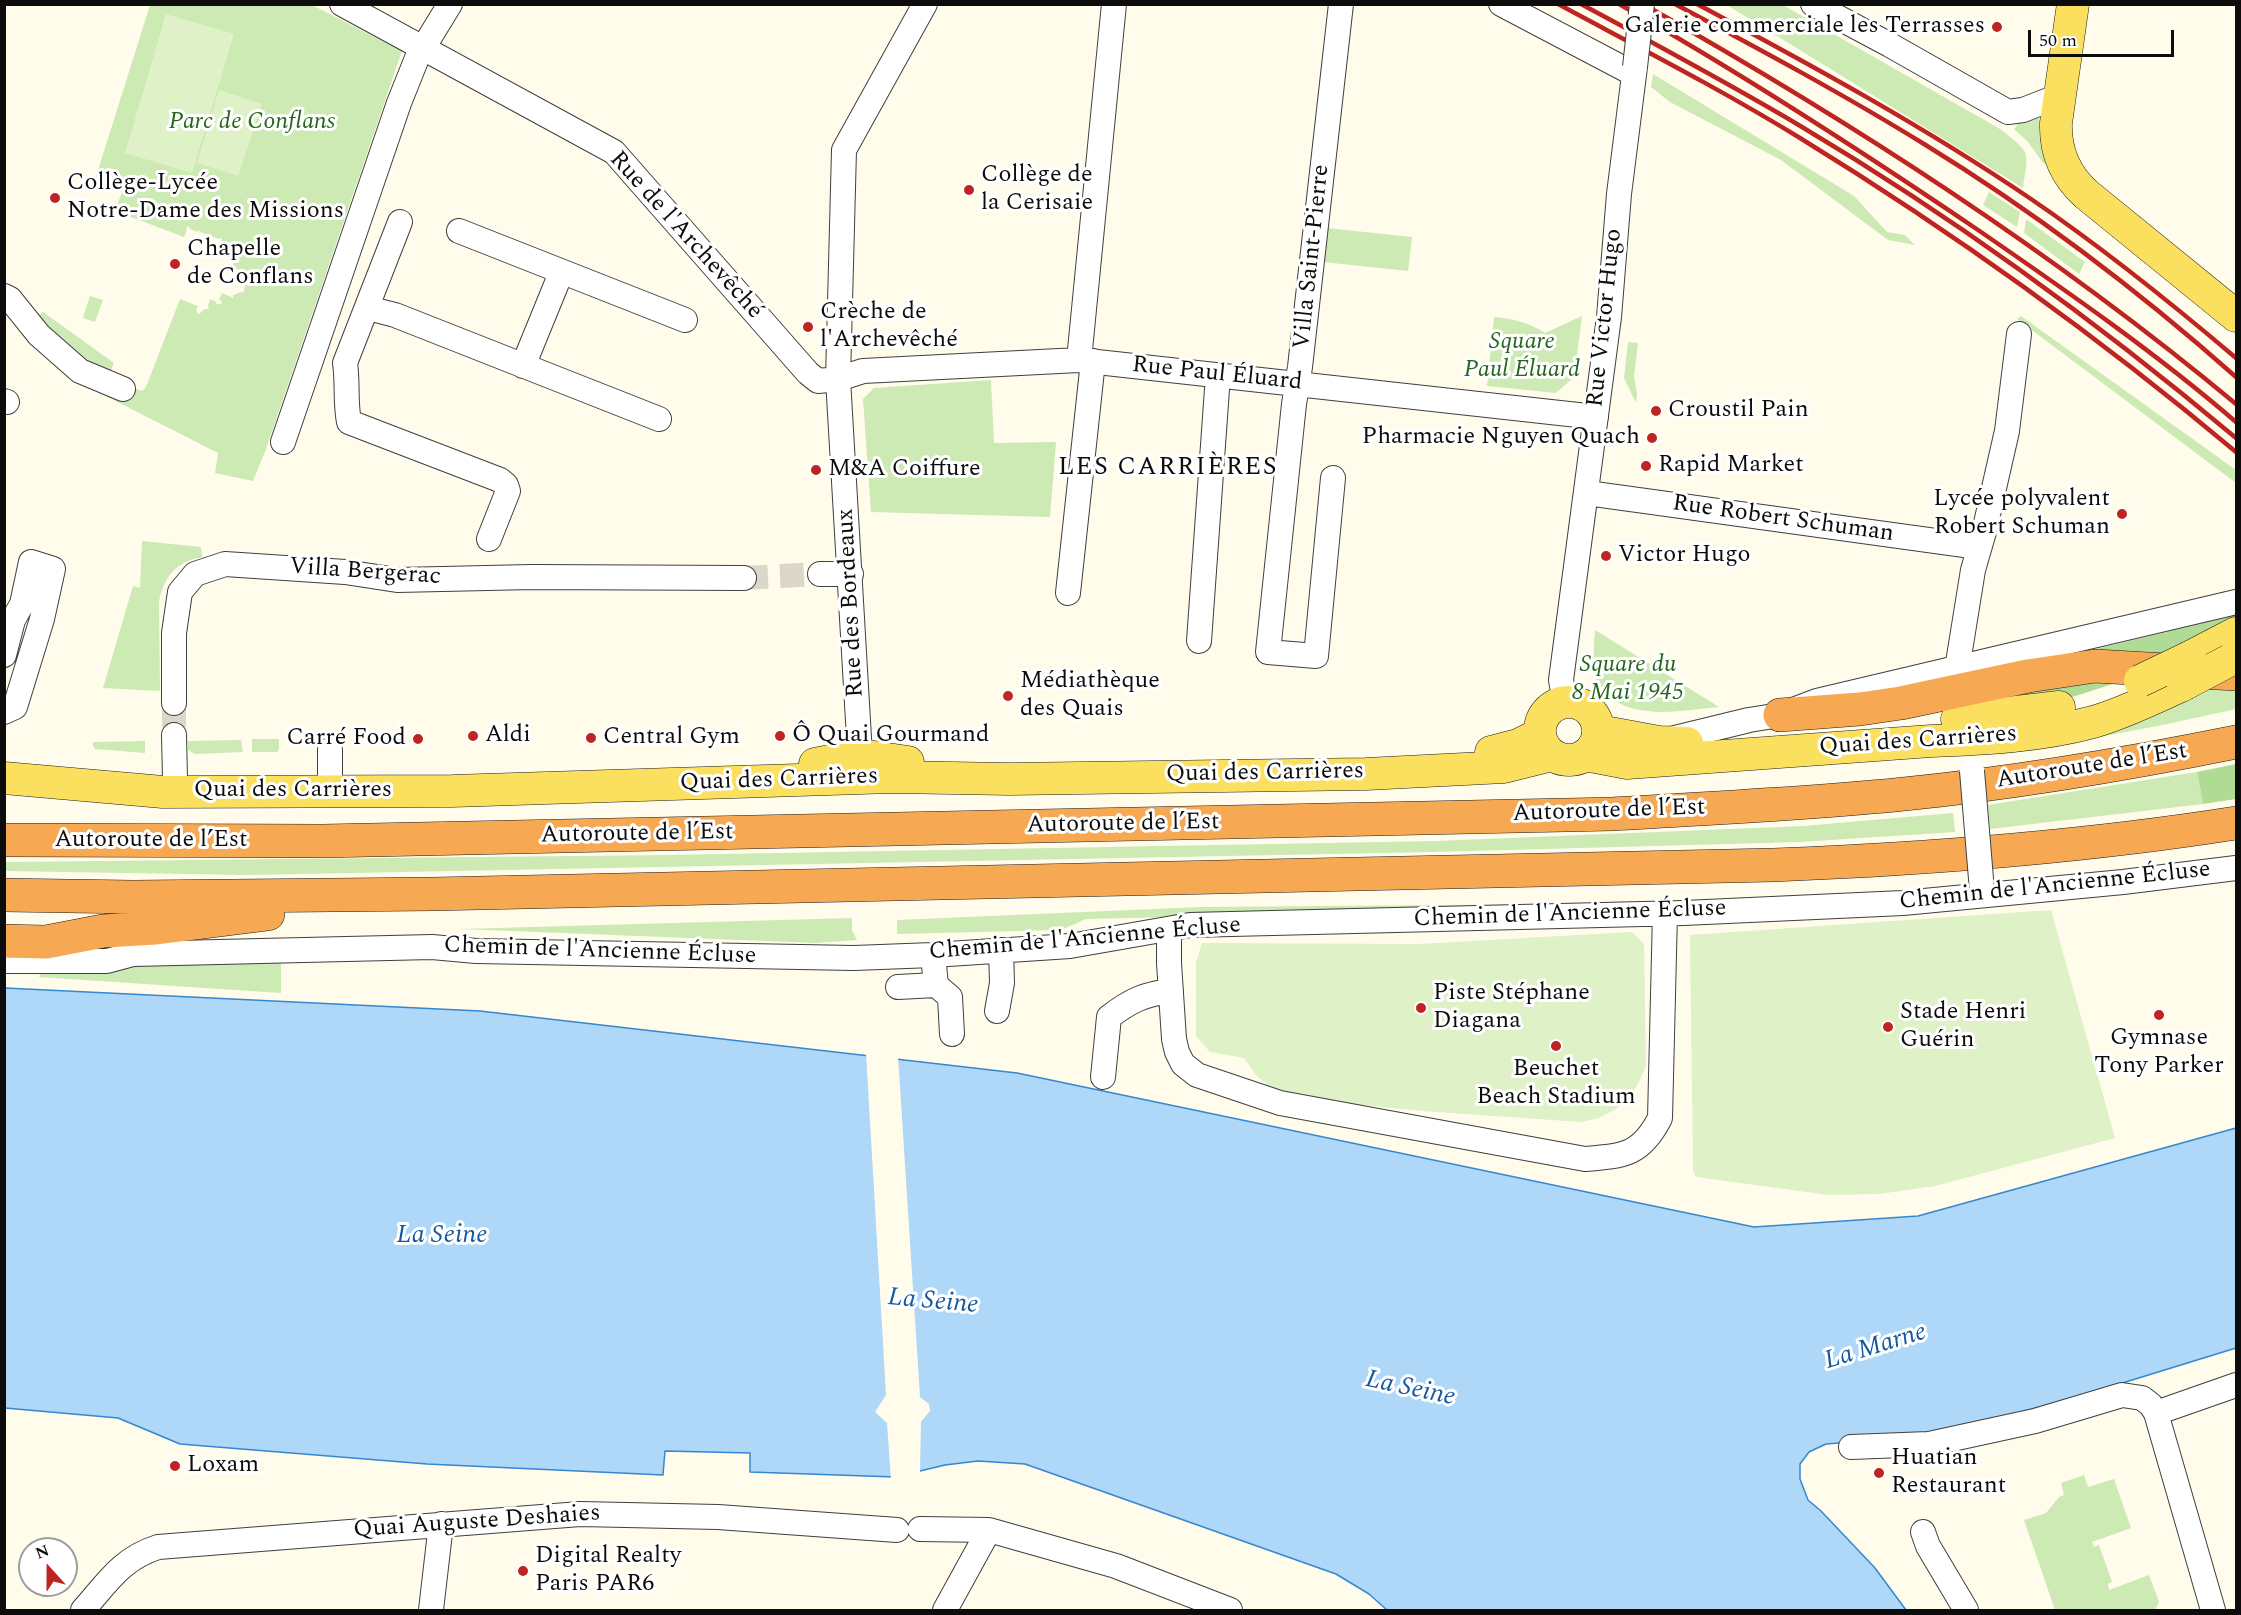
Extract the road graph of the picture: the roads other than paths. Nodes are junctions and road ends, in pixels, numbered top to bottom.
1 (342, 4) edge
2 (450, 4) edge
3 (925, 4) edge
4 (1114, 4) edge
5 (1341, 4) edge
6 (1501, 4) edge
7 (1642, 4) edge
8 (1813, 4) edge
9 (2073, 4) edge
10 (420, 53) junction
11 (1634, 71) junction
12 (2058, 96) junction
13 (400, 222) dead end
14 (459, 231) dead end
15 (561, 273) junction
16 (4, 296) edge
17 (368, 308) junction
18 (2236, 316) edge
19 (685, 320) dead end
20 (320, 333) junction
21 (2019, 334) dead end
22 (351, 343) junction
23 (1086, 361) junction
24 (523, 366) junction
25 (1218, 375) junction
26 (838, 379) junction
27 (1296, 383) junction
28 (123, 389) dead end
29 (1596, 417) junction
30 (659, 419) dead end
31 (283, 442) dead end
32 (1333, 478) dead end
33 (1587, 493) junction
34 (489, 539) dead end
35 (1979, 547) junction
36 (820, 574) tunnel mouth
37 (851, 574) junction
38 (744, 578) tunnel mouth
39 (1068, 593) dead end
40 (2236, 602) edge
41 (1199, 641) dead end
42 (4, 655) edge
43 (2235, 656) edge
44 (1957, 669) junction
45 (2186, 671) junction
46 (1565, 702) junction
47 (174, 704) tunnel mouth
48 (4, 712) edge
49 (1780, 715) junction
50 (174, 735) tunnel mouth
51 (1659, 742) junction
52 (2236, 742) edge
53 (1592, 743) junction
54 (1546, 744) junction
55 (1970, 745) junction
56 (4, 761) edge
57 (862, 765) junction
58 (4, 778) edge
59 (175, 778) junction
60 (204, 791) junction
61 (4, 793) edge
62 (2236, 823) edge
63 (4, 840) edge
64 (2236, 868) edge
65 (434, 894) junction
66 (1982, 894) junction
67 (4, 895) edge
68 (1665, 913) junction
69 (1180, 927) junction
70 (4, 941) edge
71 (105, 946) junction
72 (1001, 951) junction
73 (933, 955) junction
74 (4, 961) edge
75 (936, 985) junction
76 (898, 987) dead end
77 (1171, 992) junction
78 (997, 1011) dead end
79 (952, 1034) dead end
80 (1103, 1077) dead end
81 (2236, 1385) edge
82 (2156, 1413) junction
83 (1851, 1447) dead end
84 (441, 1524) junction
85 (989, 1530) junction
86 (1923, 1532) dead end
87 (83, 1611) edge
88 (431, 1611) edge
89 (945, 1611) edge
90 (1230, 1611) edge
91 (1966, 1611) edge
92 (2213, 1611) edge

1 - 10 street, Rue de l'Archevêché
2 - 10 street
3 - 26 street, Rue des Bordeaux
4 - 23 street
5 - 27 street, Villa Saint-Pierre
6 - 11 street
7 - 11 street, Rue Victor Hugo, bridge
8 - 12 street
9 - 12 main road
10 - 20 street
10 - 26 street, Rue de l'Archevêché
11 - 29 street, Rue Victor Hugo
12 - 18 main road
13 - 17 street
14 - 15 street
15 - 19 street
15 - 24 street
16 - 28 street
17 - 22 street
17 - 24 street
20 - 22 street
20 - 31 street
21 - 35 street
22 - 34 street
23 - 25 street, Rue Paul Éluard
23 - 26 street, Rue Paul Éluard
23 - 39 street
24 - 30 street
25 - 27 street, Rue Paul Éluard
25 - 41 street
26 - 37 street, Rue des Bordeaux
27 - 29 street, Rue Paul Éluard
27 - 32 street, Villa Saint-Pierre
29 - 33 street, Rue Victor Hugo
33 - 35 street, Rue Robert Schuman
33 - 46 street, Rue Victor Hugo
35 - 44 street
36 - 37 street
37 - 57 street, Rue des Bordeaux
38 - 47 street, Villa Bergerac
40 - 44 street, Quai des Carrières
42 - 48 street
43 - 45 main road, Quai des Carrières
43 - 49 highway
44 - 49 street, Quai des Carrières
45 - 55 main road, Quai des Carrières, bridge
45 - 55 main road, Quai des Carrières
46 - 53 main road
46 - 54 main road
49 - 51 street, Quai des Carrières
50 - 59 street
51 - 53 main road, Quai des Carrières
51 - 55 main road, Quai des Carrières
52 - 63 highway, Autoroute de l’Est
53 - 54 main road
53 - 55 main road, Quai des Carrières
54 - 57 main road, Quai des Carrières
55 - 66 street, bridge
56 - 59 main road, Quai des Carrières
57 - 59 main road, Quai des Carrières
57 - 60 main road, Quai des Carrières
58 - 60 main road, Quai des Carrières
60 - 61 main road
62 - 65 highway
64 - 66 street, Chemin de l'Ancienne Écluse
65 - 67 highway
65 - 71 highway
66 - 68 street, Chemin de l'Ancienne Écluse
68 - 69 street, Chemin de l'Ancienne Écluse
68 - 77 street
69 - 72 street, Chemin de l'Ancienne Écluse
69 - 77 street
70 - 71 highway
71 - 73 street, Chemin de l'Ancienne Écluse
71 - 74 street
72 - 73 street, Chemin de l'Ancienne Écluse
72 - 78 street
73 - 75 street
75 - 76 street
75 - 79 street
77 - 80 street
81 - 82 street
82 - 83 street
82 - 92 street
84 - 85 street, Quai Auguste Deshaies
84 - 87 street, Quai Auguste Deshaies
84 - 88 street
85 - 89 street
85 - 90 street, Quai Auguste Deshaies
86 - 91 street

